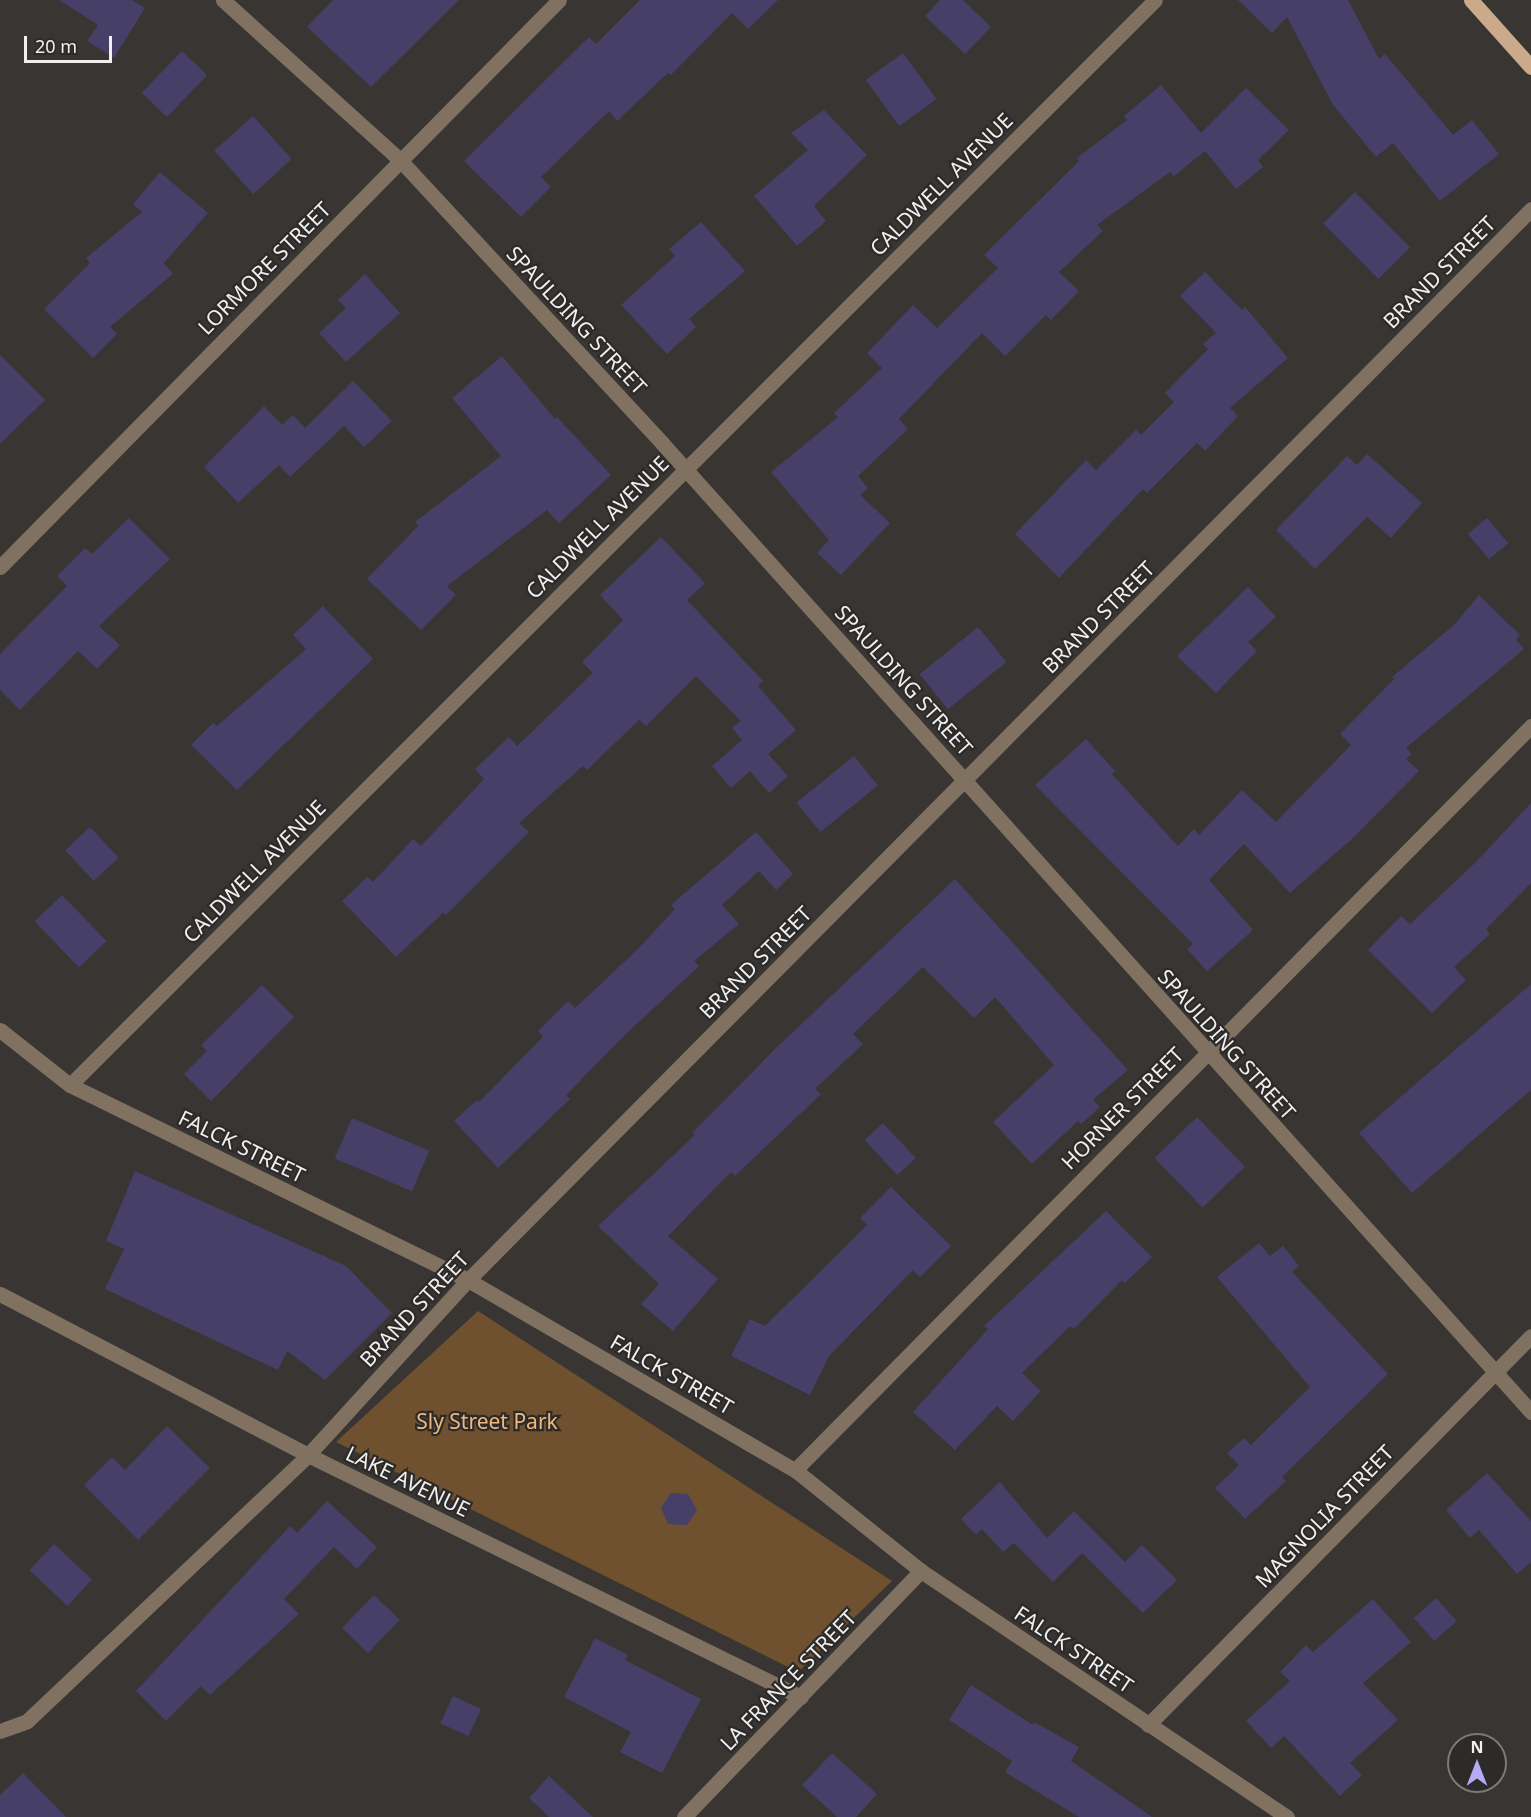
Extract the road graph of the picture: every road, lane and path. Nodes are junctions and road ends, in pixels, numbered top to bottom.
1 (223, 0) edge
2 (559, 0) edge
3 (1155, 0) edge
4 (1471, 0) edge
5 (1531, 67) edge
6 (400, 160) junction
7 (1531, 209) edge
8 (686, 468) junction
9 (0, 567) edge
10 (1531, 726) edge
11 (966, 780) junction
12 (0, 1030) edge
13 (1206, 1053) junction
14 (70, 1084) junction
15 (468, 1280) junction
16 (0, 1294) edge
17 (1531, 1336) edge
18 (1495, 1372) junction
19 (1531, 1412) edge
20 (308, 1455) junction
21 (795, 1470) junction
22 (921, 1571) junction
23 (801, 1697) junction
24 (1148, 1725) junction
25 (0, 1731) edge
26 (1285, 1816) edge
27 (684, 1817) edge

1 - 6 street, SPAULDING STREET
2 - 6 street, LORMORE STREET
3 - 8 street, CALDWELL AVENUE
4 - 5 main road
6 - 8 street, SPAULDING STREET
6 - 9 street, LORMORE STREET
7 - 11 street, BRAND STREET
8 - 11 street, SPAULDING STREET
8 - 14 street, CALDWELL AVENUE
10 - 13 street, HORNER STREET
11 - 13 street, SPAULDING STREET
11 - 15 street, BRAND STREET
12 - 14 street, FALCK STREET
13 - 18 street, SPAULDING STREET
13 - 21 street, HORNER STREET
14 - 15 street, FALCK STREET
15 - 20 street, BRAND STREET
15 - 21 street, FALCK STREET
16 - 20 street, LAKE AVENUE
17 - 18 street, MAGNOLIA STREET
18 - 19 street, SPAULDING STREET
18 - 24 street, MAGNOLIA STREET
20 - 23 street, LAKE AVENUE
20 - 25 street, BRAND STREET
21 - 22 street, FALCK STREET
22 - 23 street, LA FRANCE STREET
22 - 24 street, FALCK STREET
23 - 27 street, LA FRANCE STREET
24 - 26 street, FALCK STREET

